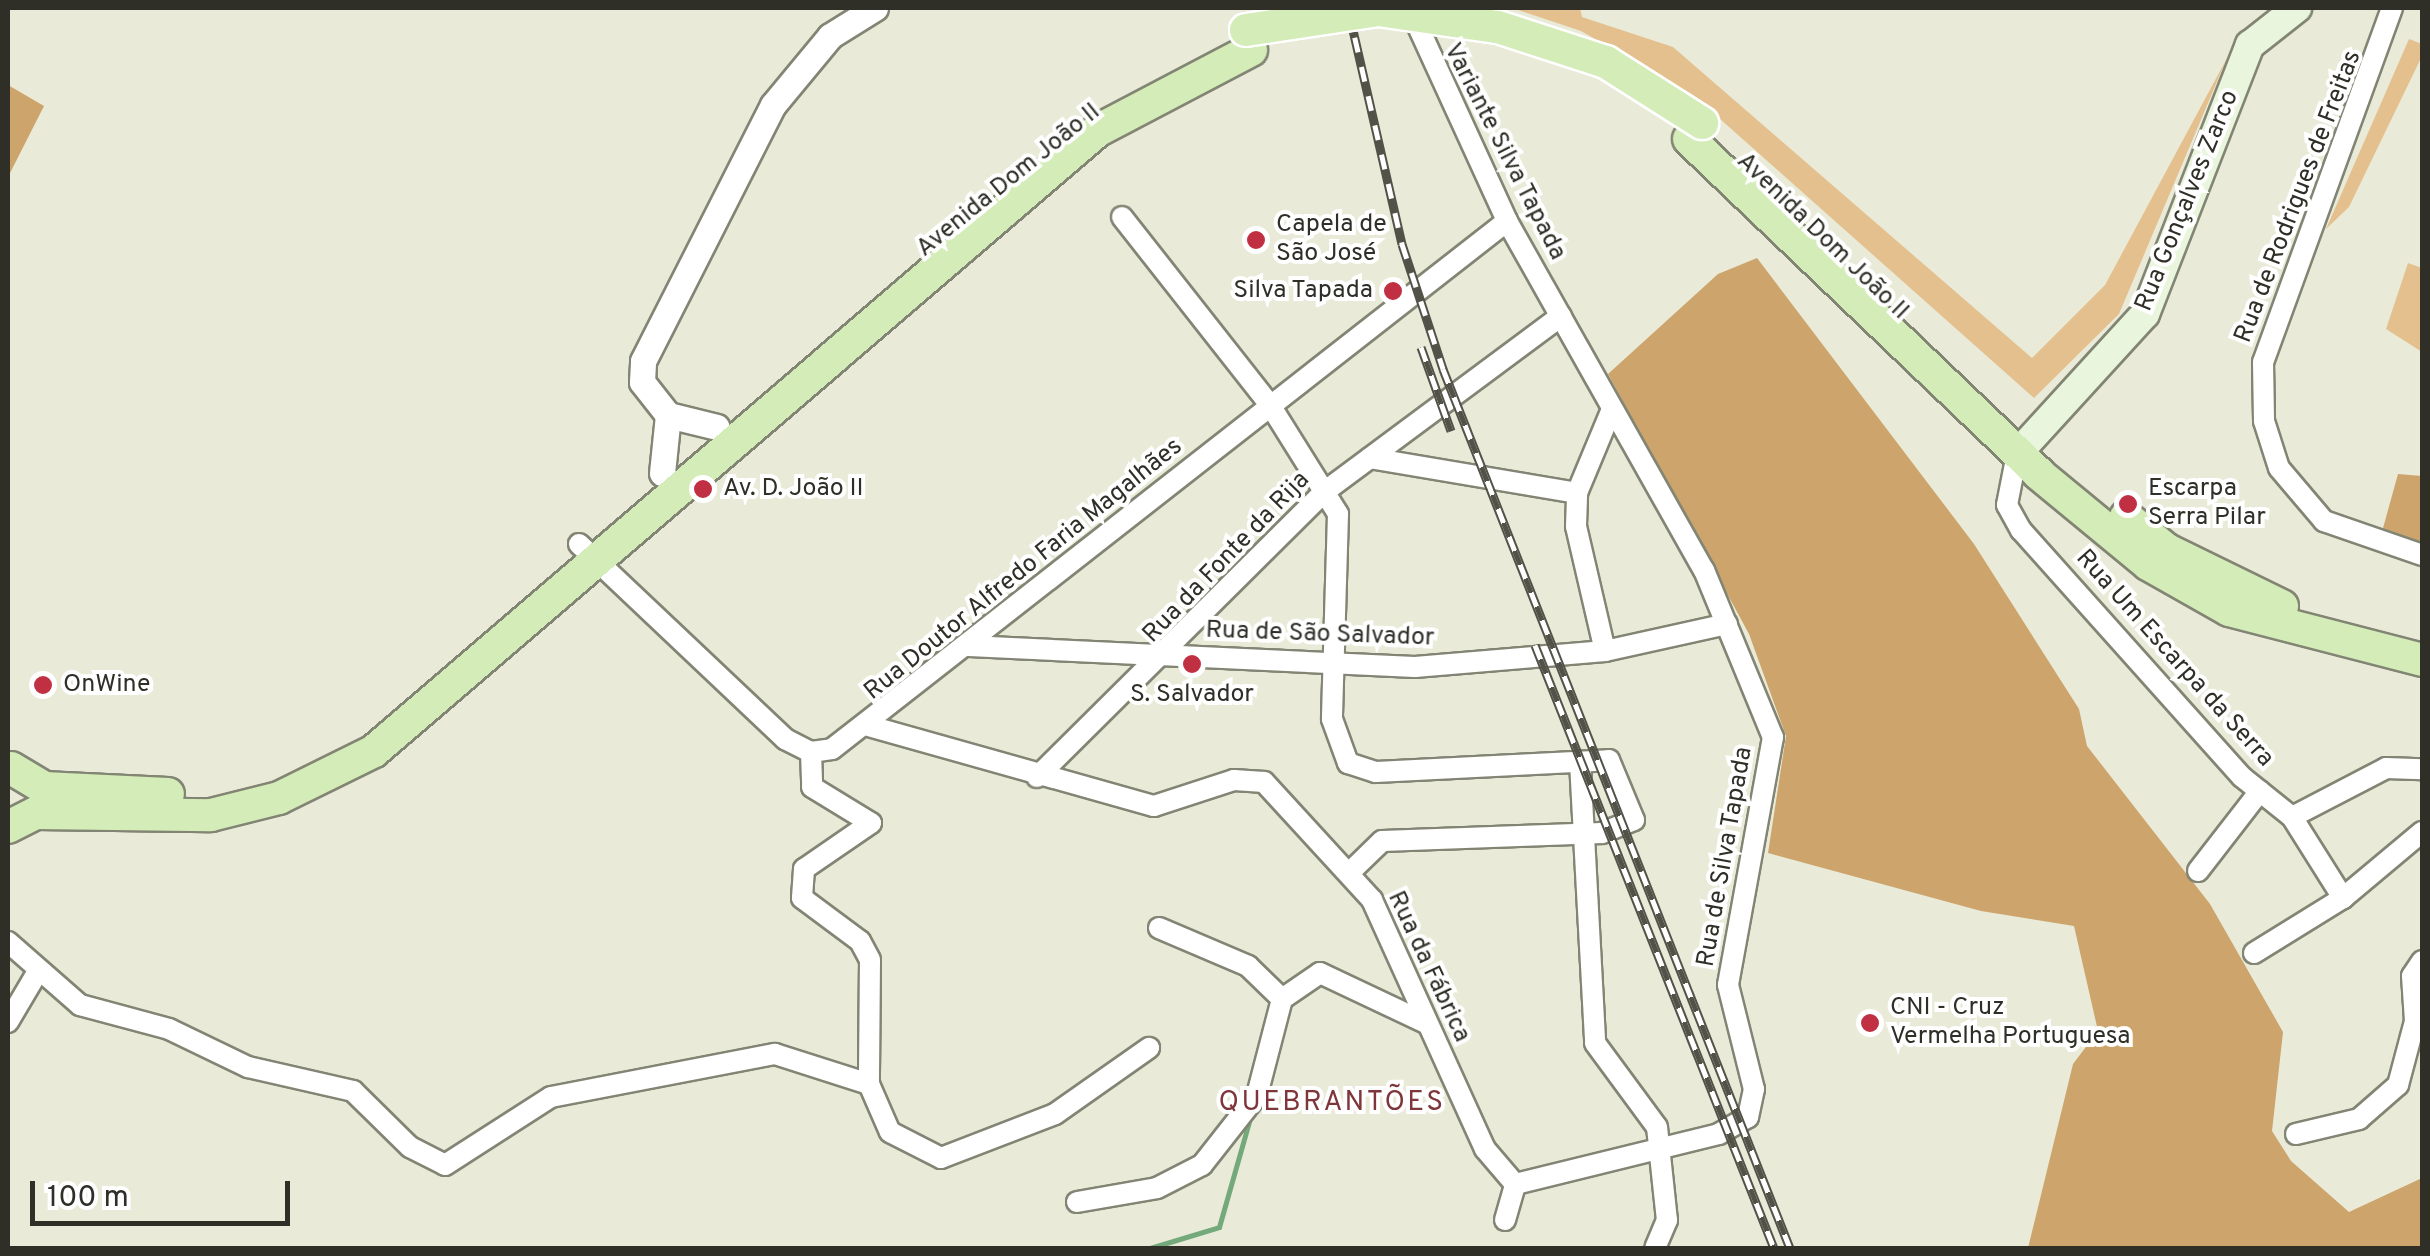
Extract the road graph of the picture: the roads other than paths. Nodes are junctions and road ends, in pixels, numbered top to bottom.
1 (875, 8) edge
2 (1410, 8) edge
3 (2297, 8) edge
4 (2392, 8) edge
5 (1248, 40) junction
6 (1122, 217) dead end
7 (1507, 221) junction
8 (1560, 316) junction
9 (1270, 405) junction
10 (1612, 409) junction
11 (668, 415) junction
12 (717, 427) junction
13 (2024, 446) junction
14 (1370, 458) junction
15 (662, 473) junction
16 (1324, 492) junction
17 (1577, 494) junction
18 (586, 552) junction
19 (2422, 555) edge
20 (1727, 624) junction
21 (2422, 638) edge
22 (969, 646) junction
23 (1606, 651) junction
24 (1168, 655) junction
25 (2422, 660) edge
26 (1333, 663) junction
27 (869, 726) junction
28 (811, 752) junction
29 (1580, 762) junction
30 (9, 763) edge
31 (2422, 768) edge
32 (1037, 777) junction
33 (2260, 791) junction
34 (2292, 817) junction
35 (8, 827) edge
36 (2422, 832) edge
37 (1588, 833) junction
38 (2198, 871) dead end
39 (1350, 872) junction
40 (2343, 898) junction
41 (1159, 928) dead end
42 (8, 942) edge
43 (2254, 953) dead end
44 (2422, 960) edge
45 (38, 973) junction
46 (1282, 999) junction
47 (8, 1022) edge
48 (1426, 1024) junction
49 (1150, 1048) dead end
50 (869, 1084) junction
51 (2296, 1134) dead end
52 (1658, 1142) junction
53 (1515, 1184) junction
54 (1077, 1202) dead end
55 (1505, 1220) dead end
56 (1656, 1248) edge

1 - 11 street
2 - 7 street, Variante Silva Tapada
3 - 13 main road, Rua Gonçalves Zarco
4 - 19 street, Rua de Rodrigues de Freitas
5 - 12 main road, Avenida Dom João II
5 - 13 main road, Avenida Dom João II
5 - 18 main road, Avenida Dom João II
6 - 9 street
7 - 8 street, Variante Silva Tapada
7 - 9 street, Rua Doutor Alfredo Faria Magalhães
8 - 10 street, Rua de Silva Tapada
8 - 14 street, Rua da Fonte da Rija
9 - 16 street
9 - 22 street, Rua Doutor Alfredo Faria Magalhães
10 - 17 street
10 - 20 street, Rua de Silva Tapada
11 - 12 street
11 - 15 street
12 - 15 main road, Avenida Dom João II
13 - 21 main road
13 - 25 main road
13 - 33 street, Rua Um Escarpa da Serra
14 - 16 street, Rua da Fonte da Rija
14 - 17 street
15 - 18 main road, Avenida Dom João II
16 - 24 street, Rua da Fonte da Rija
16 - 26 street
17 - 23 street
18 - 28 street
18 - 30 main road, Avenida Dom João II
18 - 35 main road, Avenida Dom João II
20 - 23 street, Rua de São Salvador
20 - 52 street, Rua de Silva Tapada
22 - 24 street, Rua de São Salvador
22 - 27 street, Rua Doutor Alfredo Faria Magalhães
23 - 26 street, Rua de São Salvador
24 - 26 street, Rua de São Salvador
24 - 32 street, Rua da Fonte da Rija
26 - 29 street
27 - 28 street, Rua Doutor Alfredo Faria Magalhães
27 - 32 street, Rua da Fábrica
28 - 50 street
29 - 37 street
29 - 37 street
30 - 35 main road
31 - 34 street
32 - 39 street, Rua da Fábrica
33 - 34 street, Rua Um Escarpa da Serra
33 - 38 street
34 - 40 street, Rua Um Escarpa da Serra
36 - 40 street
37 - 39 street
37 - 52 street
39 - 48 street, Rua da Fábrica
40 - 43 street
41 - 46 street
42 - 45 street
44 - 51 street
45 - 47 street
45 - 50 street
46 - 48 street
46 - 54 street
48 - 53 street, Rua da Fábrica
49 - 50 street
52 - 53 street
52 - 56 street
53 - 55 street

